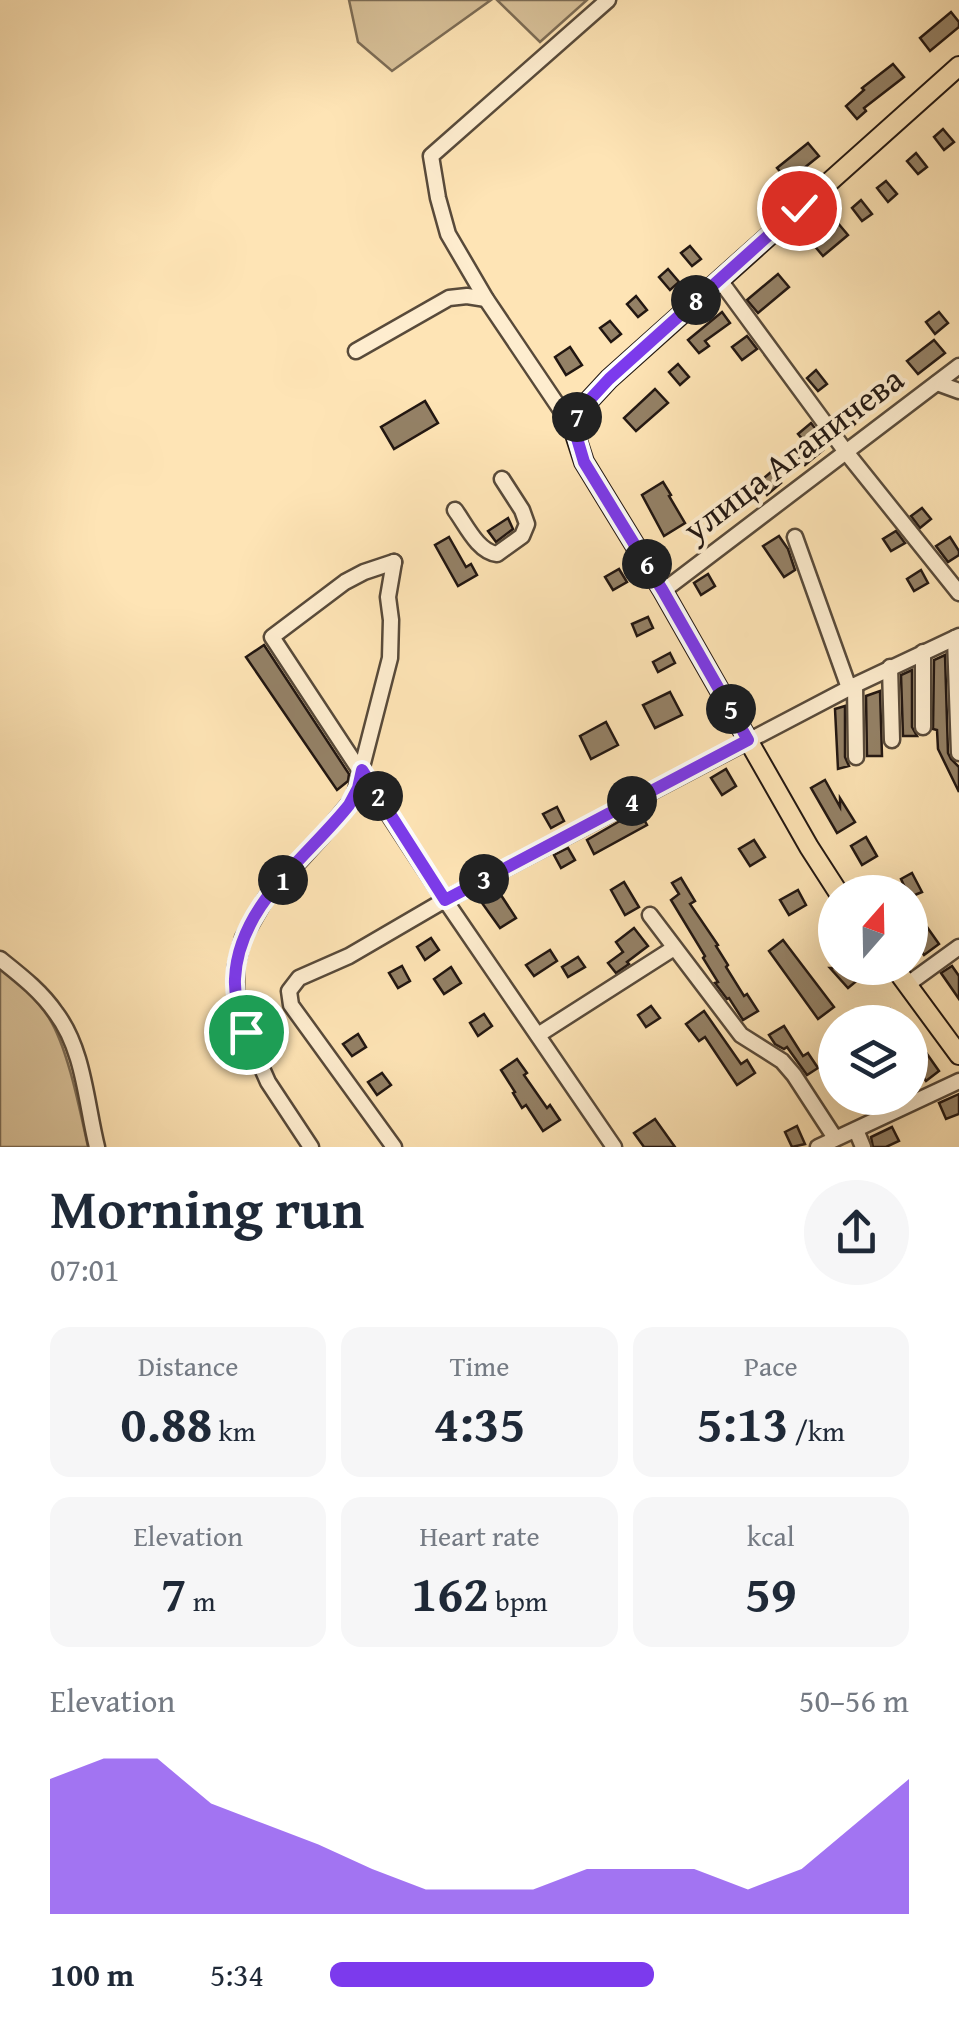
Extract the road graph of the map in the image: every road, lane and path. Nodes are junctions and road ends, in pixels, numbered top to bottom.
1 (608, 0) edge
2 (959, 66) edge
3 (719, 279) junction
4 (486, 299) junction
5 (356, 351) dead end
6 (959, 366) edge
7 (937, 383) junction
8 (959, 391) edge
9 (574, 428) junction
10 (846, 452) junction
11 (502, 479) dead end
12 (456, 510) dead end
13 (795, 537) dead end
14 (663, 591) junction
15 (959, 592) edge
16 (957, 637) edge
17 (923, 652) junction
18 (890, 668) junction
19 (852, 687) junction
20 (923, 727) dead end
21 (748, 740) junction
22 (892, 740) dead end
23 (959, 753) edge
24 (856, 757) dead end
25 (362, 770) junction
26 (827, 875) edge
27 (445, 900) junction
28 (650, 916) dead end
29 (959, 947) edge
30 (674, 948) junction
31 (0, 958) edge
32 (928, 969) edge
33 (909, 985) edge
34 (538, 1035) junction
35 (959, 1055) edge
36 (959, 1081) edge
37 (856, 1130) junction
38 (836, 1138) junction
39 (97, 1147) edge
40 (311, 1147) edge
41 (394, 1147) edge
42 (614, 1147) edge
43 (818, 1147) edge
44 (863, 1147) edge

1 - 4 street
2 - 3 main road
3 - 9 main road
3 - 10 street
4 - 5 street
4 - 9 street
6 - 7 street, улица Аганичева
7 - 8 street
7 - 10 street, улица Аганичева
9 - 14 main road
10 - 14 street, улица Аганичева
10 - 15 street
11 - 12 street
13 - 19 street
14 - 21 main road
16 - 17 street
16 - 23 street
17 - 18 street
17 - 20 street
18 - 19 street
18 - 22 street
19 - 21 street
19 - 24 street
21 - 26 main road
21 - 27 street
25 - 25 street
25 - 27 street
25 - 40 street
27 - 34 street
27 - 41 street
28 - 30 street
29 - 32 street
30 - 34 street
30 - 38 street
31 - 39 street
33 - 35 main road
34 - 42 street
36 - 37 street
37 - 38 street
37 - 44 street
38 - 43 street

